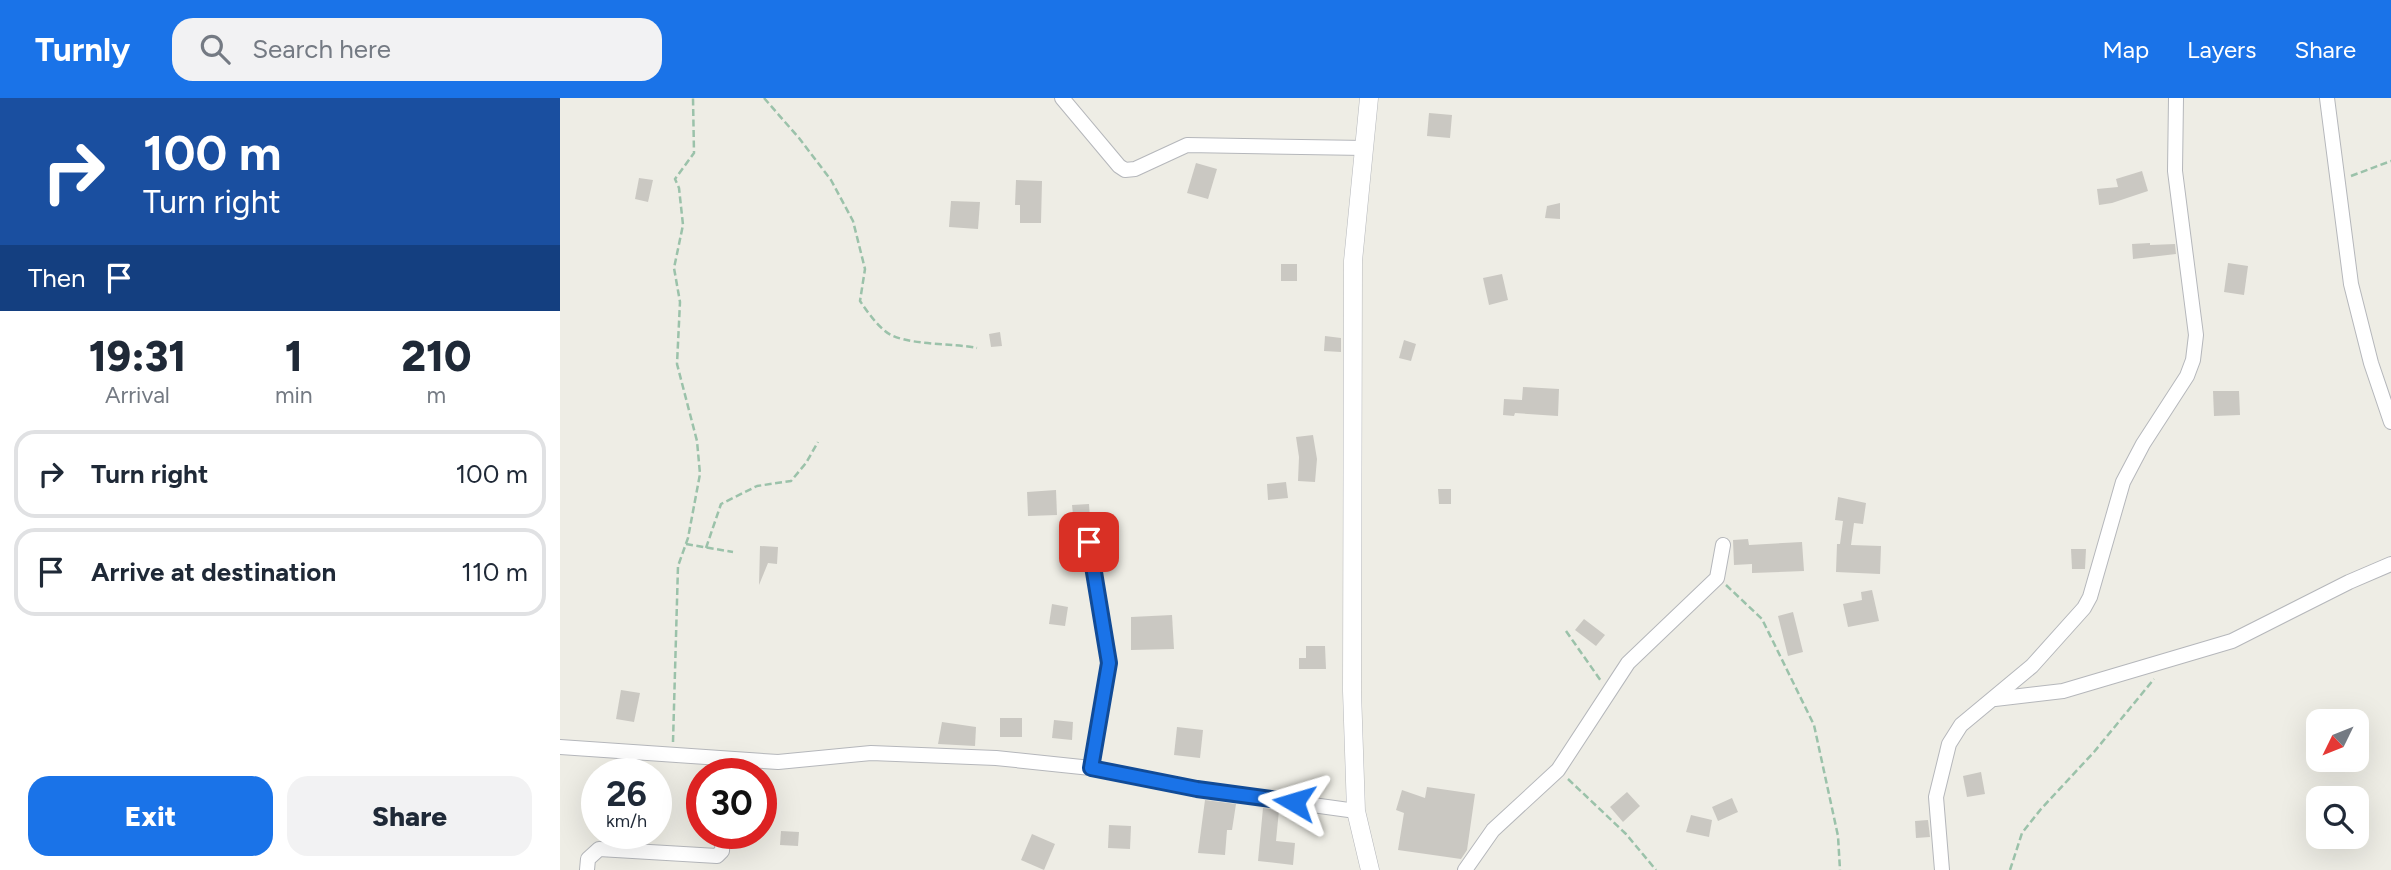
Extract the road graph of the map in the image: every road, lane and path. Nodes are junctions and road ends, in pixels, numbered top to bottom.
1 (693, 98) edge
2 (764, 98) edge
3 (1062, 98) edge
4 (1369, 98) edge
5 (2176, 98) edge
6 (2328, 98) edge
7 (1366, 148) junction
8 (2391, 161) edge
9 (2338, 181) junction
10 (977, 348) dead end
11 (2391, 422) edge
12 (818, 442) dead end
13 (1089, 542) dead end
14 (686, 544) junction
15 (1723, 545) dead end
16 (706, 548) junction
17 (733, 552) dead end
18 (2391, 564) edge
19 (1717, 578) junction
20 (1566, 631) dead end
21 (2168, 661) junction
22 (1609, 693) junction
23 (1993, 699) junction
24 (560, 747) edge
25 (673, 755) junction
26 (688, 758) edge
27 (777, 762) edge
28 (1091, 768) junction
29 (1558, 770) junction
30 (1356, 811) junction
31 (722, 849) edge
32 (587, 870) edge
33 (1370, 870) edge
34 (1465, 870) edge
35 (1656, 870) edge
36 (1840, 870) edge
37 (1942, 870) edge
38 (2010, 870) edge

1 - 14 path
2 - 10 path
3 - 7 street
4 - 7 street
5 - 23 street
6 - 9 street
7 - 30 street
8 - 9 path
9 - 11 street
12 - 16 path
13 - 28 street
14 - 16 path
14 - 25 path
15 - 19 street
16 - 17 path
18 - 21 street
19 - 22 street
19 - 36 path
20 - 22 path
21 - 23 street
21 - 38 path
22 - 29 street
23 - 37 street
24 - 25 street
25 - 26 street
27 - 28 street
28 - 30 street
29 - 34 street
29 - 35 path
30 - 33 street
31 - 32 street

